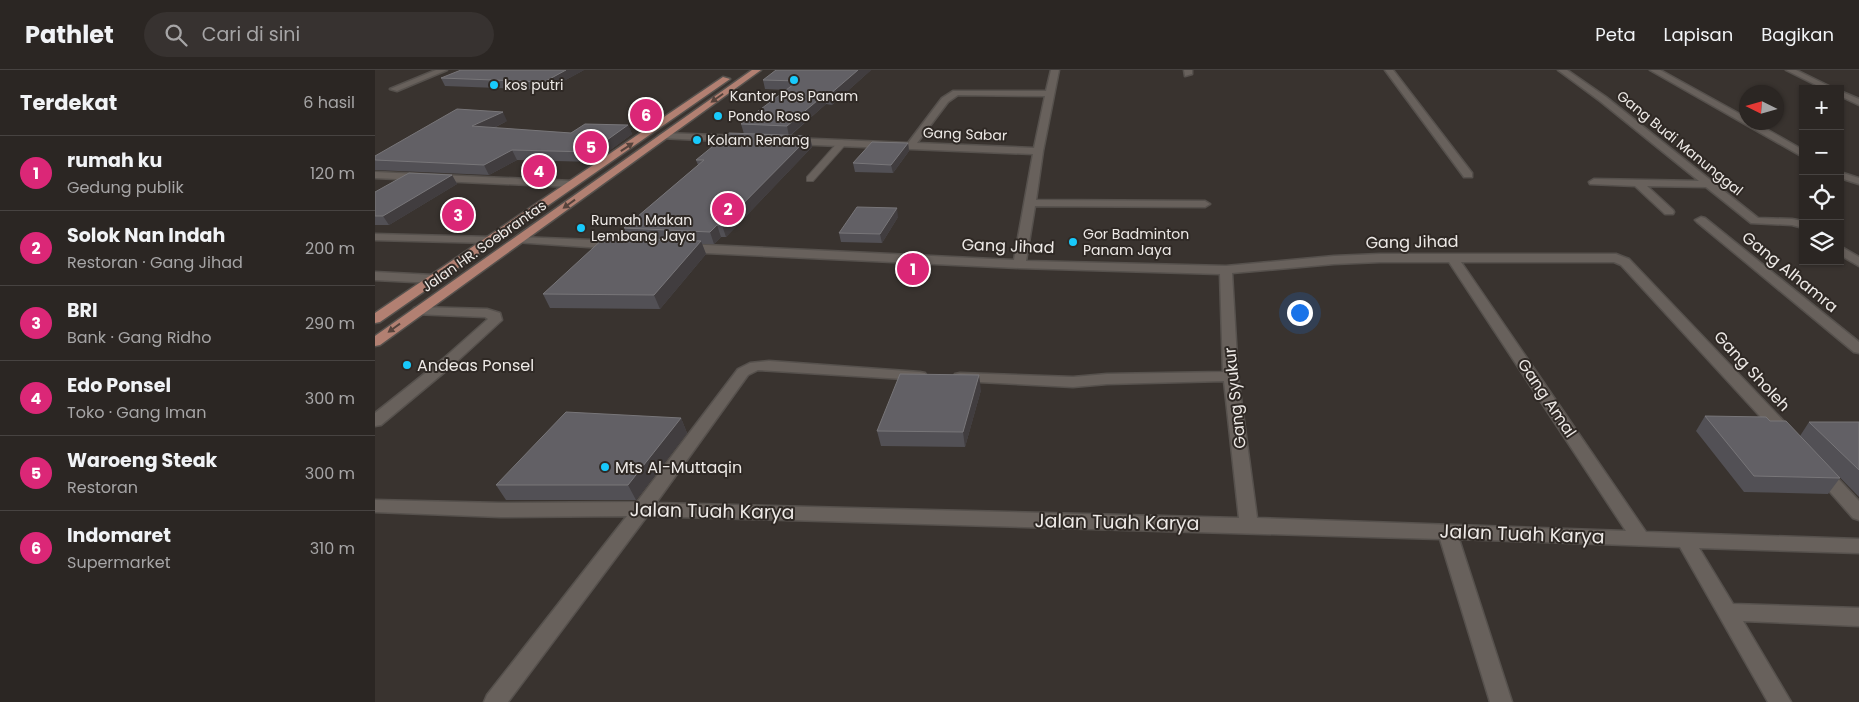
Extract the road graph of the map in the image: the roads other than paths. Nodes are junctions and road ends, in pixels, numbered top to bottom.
1 (443, 70) edge
2 (757, 70) edge
3 (1055, 70) edge
4 (1389, 70) edge
5 (1562, 70) edge
6 (1654, 70) edge
7 (1790, 70) edge
8 (731, 76) dead end
9 (1822, 85) edge
10 (394, 89) dead end
11 (1050, 94) junction
12 (1844, 95) edge
13 (1859, 102) edge
14 (1739, 118) edge
15 (1761, 130) edge
16 (663, 136) junction
17 (753, 139) edge
18 (782, 141) edge
19 (842, 143) junction
20 (909, 146) junction
21 (1038, 151) junction
22 (1799, 152) edge
23 (587, 174) junction
24 (375, 175) edge
25 (609, 175) junction
26 (1468, 175) dead end
27 (1844, 176) edge
28 (810, 179) dead end
29 (1856, 181) edge
30 (1594, 182) dead end
31 (1638, 182) junction
32 (573, 184) junction
33 (1709, 184) junction
34 (1030, 203) junction
35 (1205, 204) dead end
36 (1669, 212) dead end
37 (1701, 220) dead end
38 (1799, 224) edge
39 (375, 237) edge
40 (490, 240) junction
41 (519, 240) junction
42 (627, 245) edge
43 (675, 248) edge
44 (1844, 253) edge
45 (1453, 258) junction
46 (1616, 258) joint
47 (1859, 262) edge
48 (1019, 264) junction
49 (1226, 270) junction
50 (375, 276) edge
51 (433, 279) junction
52 (419, 311) junction
53 (375, 319) edge
54 (375, 342) edge
55 (1859, 349) edge
56 (1231, 376) junction
57 (375, 421) edge
58 (1798, 447) edge
59 (1812, 462) edge
60 (375, 506) edge
61 (642, 509) junction
62 (1859, 512) edge
63 (1249, 525) junction
64 (1447, 532) junction
65 (1640, 538) junction
66 (1685, 540) junction
67 (1859, 546) edge
68 (1727, 612) junction
69 (1859, 617) edge
70 (495, 702) edge
71 (1501, 702) edge
72 (1780, 702) edge

1 - 10 street
2 -> 16 main road, Jalan HR. Soebrantas
3 - 11 street
4 - 26 street
5 - 33 street, Gang Budi Manunggal
6 - 14 street
7 - 9 street
23 -> 8 main road, Jalan HR. Soebrantas
11 - 20 street
11 - 21 street
12 - 13 street
15 - 22 street
16 - 17 street
16 - 25 main road, Jalan HR. Soebrantas
18 - 19 street, Gang Sabar
19 - 20 street, Gang Sabar
19 - 28 lane
20 - 21 street, Gang Sabar
21 - 34 street
23 - 25 main road
23 - 32 main road, Jalan HR. Soebrantas
24 - 32 street
25 -> 41 main road, Jalan HR. Soebrantas
27 - 29 street
30 - 31 street
31 - 33 street
31 - 36 street
32 - 40 main road, Jalan HR. Soebrantas
33 - 38 street, Gang Budi Manunggal
34 - 35 street
34 - 48 street
37 - 55 street, Gang Alhamra
39 - 40 street
40 - 51 main road, Jalan HR. Soebrantas
41 - 42 street
41 - 52 main road, Jalan HR. Soebrantas
43 - 48 street, Gang Jihad
44 - 47 street
45 - 46 street, Gang Jihad
45 - 49 street, Gang Jihad
45 - 65 street, Gang Amal
46 - 58 street, Gang Sholeh
48 - 49 street, Gang Jihad
49 - 56 street, Gang Syukur
50 - 51 street
51 - 53 main road, Jalan HR. Soebrantas
52 -> 54 main road, Jalan HR. Soebrantas
52 - 57 street
56 - 61 street
56 - 63 street, Gang Syukur
59 - 62 street
60 - 61 street, Jalan Tuah Karya
61 - 63 street, Jalan Tuah Karya
61 - 70 street
63 - 64 street, Jalan Tuah Karya
64 - 65 street, Jalan Tuah Karya
64 - 71 street
65 - 66 street, Jalan Tuah Karya
66 - 67 street, Jalan Tuah Karya
66 - 68 street
68 - 69 street
68 - 72 street

